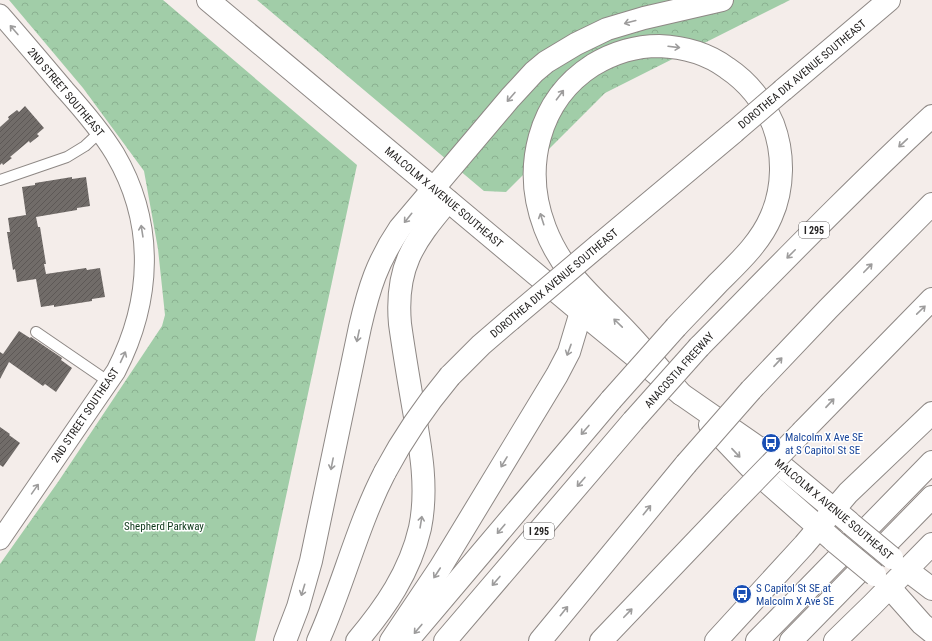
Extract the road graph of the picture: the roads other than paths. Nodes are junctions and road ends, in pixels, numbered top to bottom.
1 (208, 0) edge
2 (722, 0) edge
3 (889, 0) edge
4 (0, 14) edge
5 (932, 116) edge
6 (100, 132) junction
7 (0, 180) edge
8 (441, 195) junction
9 (932, 204) edge
10 (932, 299) edge
11 (581, 312) junction
12 (36, 332) dead end
13 (109, 382) junction
14 (681, 394) junction
15 (932, 413) edge
16 (932, 462) edge
17 (932, 497) edge
18 (834, 509) junction
19 (7, 516) edge
20 (826, 534) junction
21 (0, 540) edge
22 (932, 544) edge
23 (899, 564) junction
24 (882, 582) junction
25 (932, 589) edge
26 (932, 632) edge
27 (285, 641) edge
28 (318, 641) edge
29 (358, 641) edge
30 (391, 641) edge
31 (407, 641) edge
32 (445, 641) edge
33 (540, 641) edge
34 (601, 641) edge
35 (716, 641) edge
36 (757, 641) edge
37 (791, 641) edge
38 (835, 641) edge

1 - 8 main road, MALCOLM X AVENUE SOUTHEAST
2 -> 8 main road
3 - 28 main road, DOROTHEA DIX AVENUE SOUTHEAST, bridge
6 -> 4 street, 2ND STREET SOUTHEAST
5 -> 32 main road, ANACOSTIA FREEWAY / I 295, bridge
6 - 7 lane
13 -> 6 street, 2ND STREET SOUTHEAST
8 - 11 main road, MALCOLM X AVENUE SOUTHEAST
8 -> 27 main road
29 -> 8 main road
33 -> 9 main road, bridge
34 -> 10 main road, bridge
11 - 14 main road, MALCOLM X AVENUE SOUTHEAST
11 -> 30 main road
12 - 13 lane
19 -> 13 street, 2ND STREET SOUTHEAST
14 - 18 main road, MALCOLM X AVENUE SOUTHEAST
14 -> 20 main road, MALCOLM X AVENUE SOUTHEAST
14 -> 31 main road, bridge
15 - 18 main road
16 - 36 main road
17 - 37 main road
18 - 20 main road
18 - 23 main road, MALCOLM X AVENUE SOUTHEAST, bridge
19 - 21 street, 2ND STREET SOUTHEAST
20 - 24 main road, MALCOLM X AVENUE SOUTHEAST, bridge
20 - 35 main road
22 - 23 main road
23 - 24 main road
23 - 25 main road, MALCOLM X AVENUE SOUTHEAST
24 - 26 main road, MALCOLM X AVENUE SOUTHEAST
24 - 38 main road

